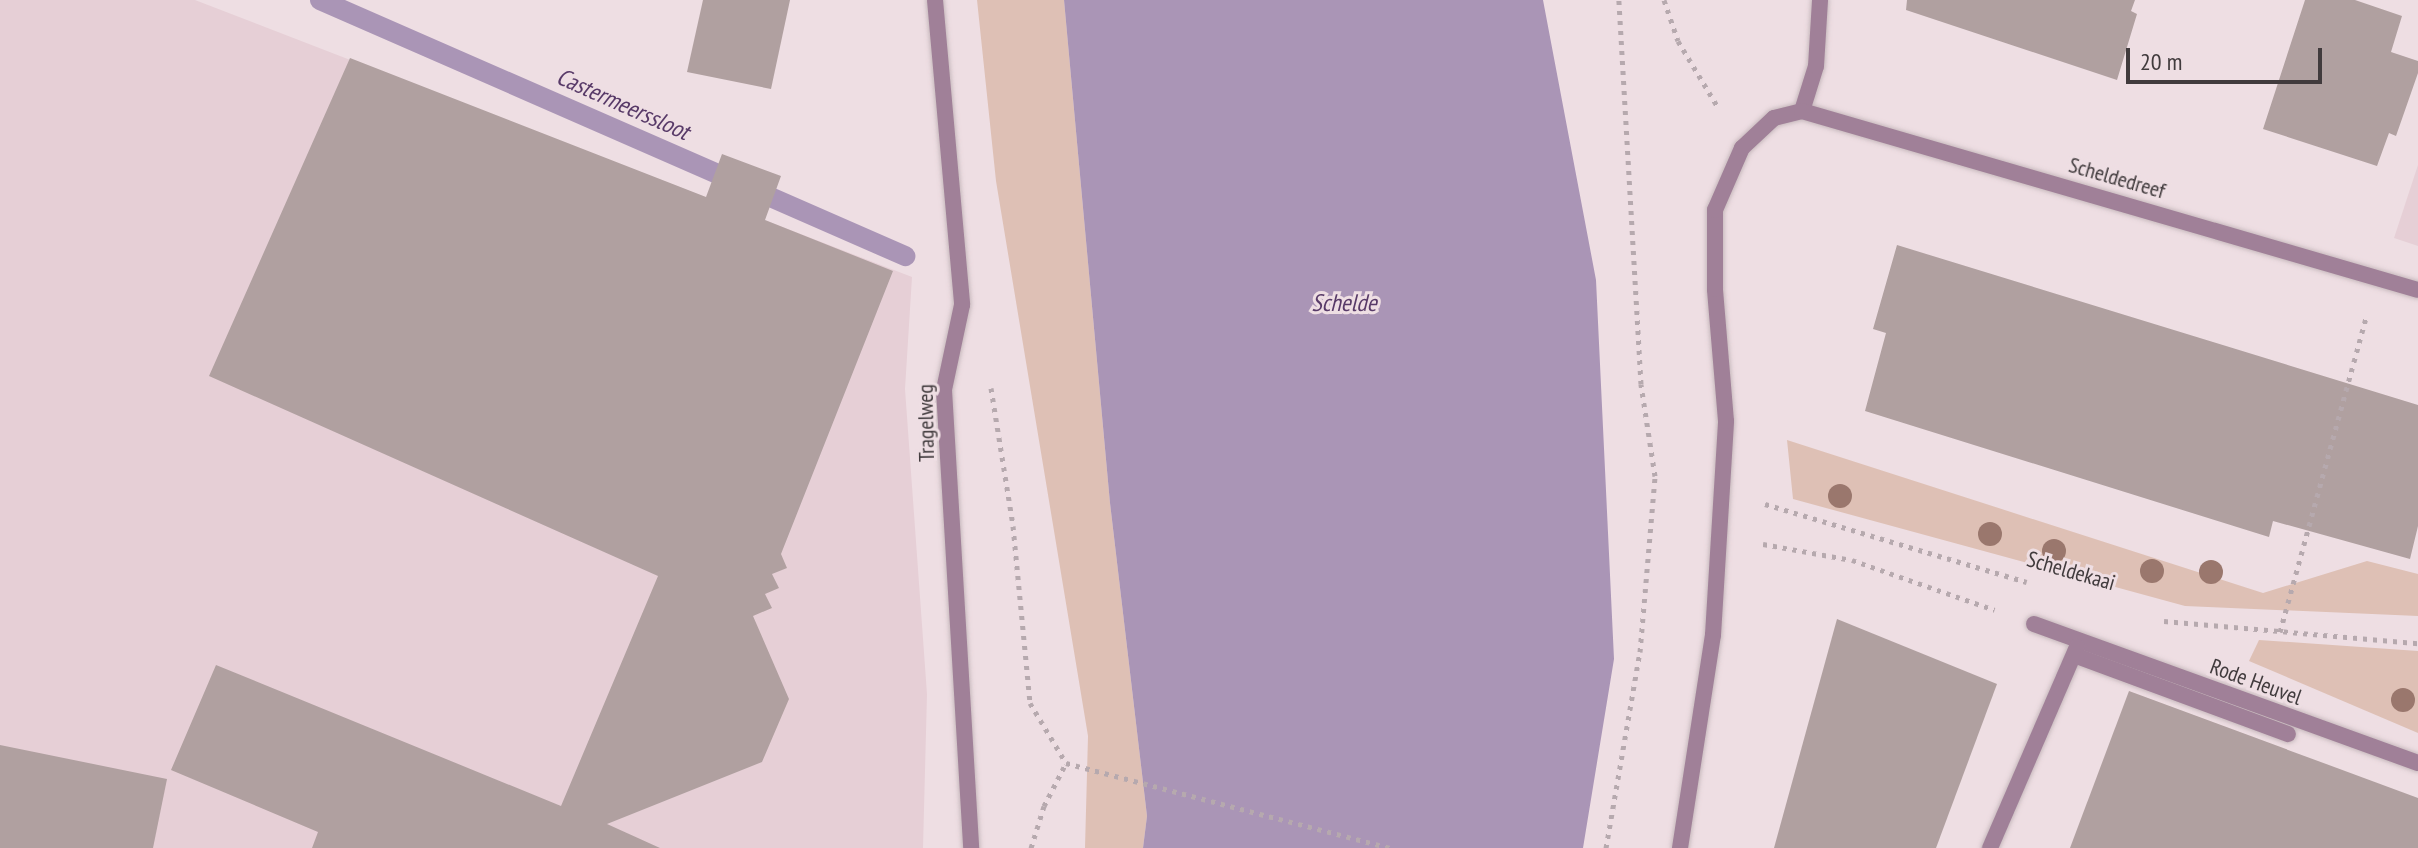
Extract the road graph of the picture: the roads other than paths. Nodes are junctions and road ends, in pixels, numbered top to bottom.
1 (935, 0) edge
2 (1820, 0) edge
3 (1802, 111) junction
4 (2418, 290) edge
5 (2034, 624) road end
6 (2077, 648) junction
7 (2288, 734) dead end
8 (2418, 763) edge
9 (971, 848) edge
10 (1680, 848) edge
11 (1990, 848) edge

1 - 9 street, Tragelweg
2 - 3 street
3 - 4 street, Scheldedreef
3 - 10 street
5 - 6 street, Rode Heuvel
6 - 7 street
6 - 8 street, Rode Heuvel
6 - 11 street

